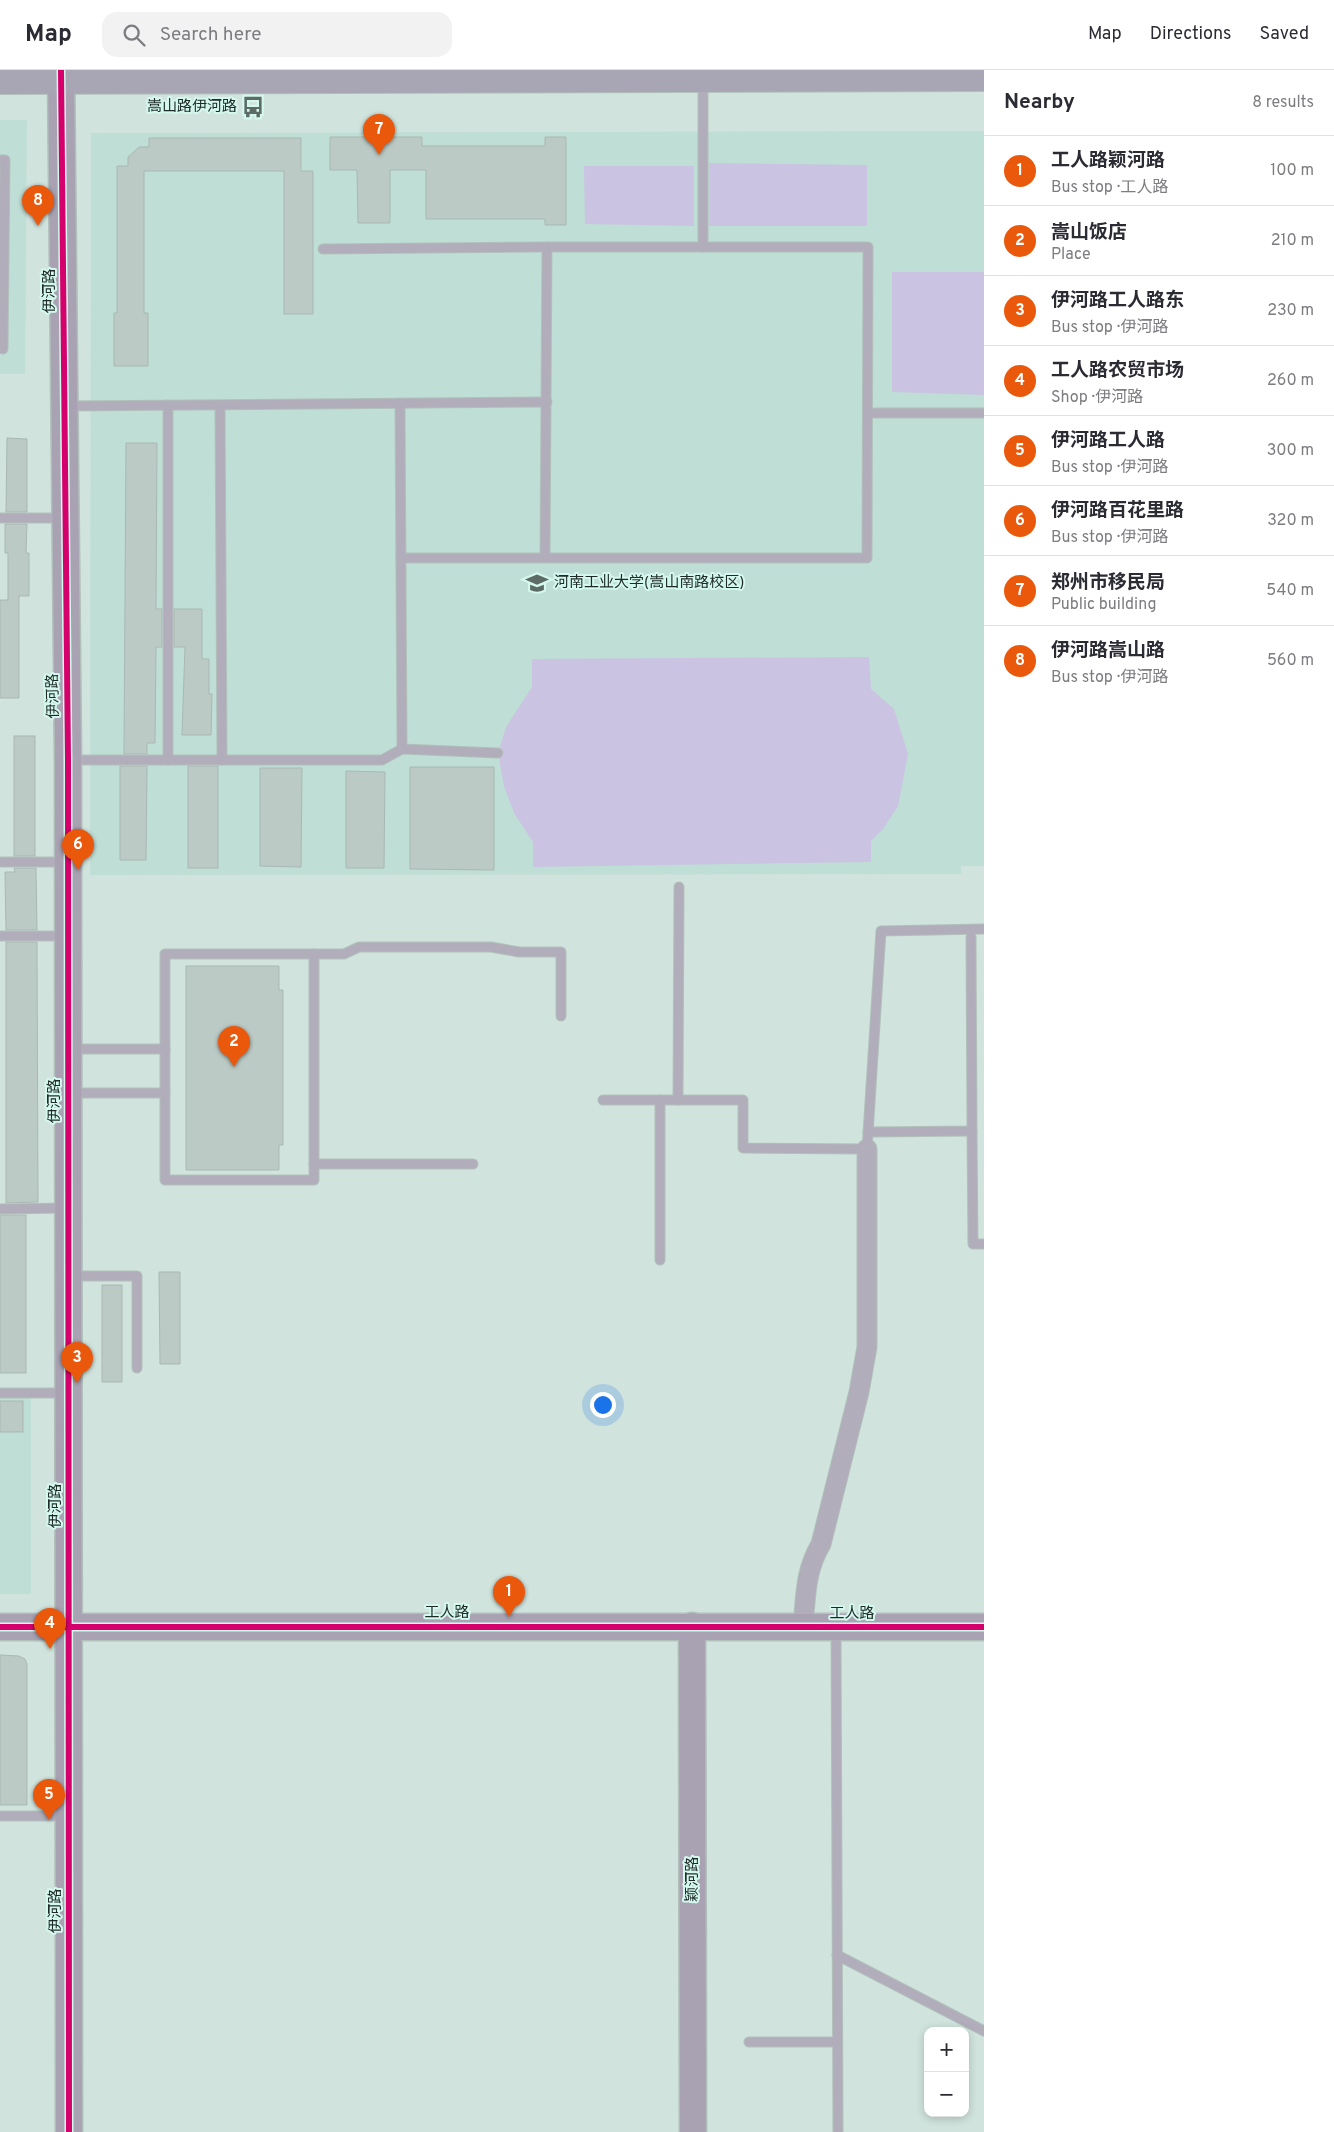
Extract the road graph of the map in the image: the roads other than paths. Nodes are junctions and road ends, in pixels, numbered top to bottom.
1 (61, 75) edge
2 (984, 77) edge
3 (704, 78) junction
4 (0, 80) edge
5 (0, 160) edge
6 (547, 247) junction
7 (703, 247) junction
8 (323, 249) dead end
9 (0, 348) edge
10 (547, 402) junction
11 (400, 403) junction
12 (168, 405) junction
13 (220, 405) junction
14 (64, 406) junction
15 (984, 412) edge
16 (868, 413) junction
17 (0, 518) edge
18 (65, 518) junction
19 (401, 558) junction
20 (546, 558) junction
21 (402, 749) junction
22 (498, 753) dead end
23 (68, 760) junction
24 (168, 760) junction
25 (222, 760) junction
26 (0, 862) edge
27 (68, 862) junction
28 (679, 887) dead end
29 (984, 929) edge
30 (0, 936) edge
31 (68, 936) junction
32 (971, 937) dead end
33 (314, 954) junction
34 (562, 1016) dead end
35 (68, 1048) junction
36 (165, 1048) junction
37 (68, 1093) junction
38 (165, 1093) junction
39 (603, 1100) dead end
40 (660, 1100) junction
41 (678, 1100) junction
42 (972, 1131) junction
43 (868, 1140) junction
44 (314, 1164) junction
45 (473, 1164) dead end
46 (68, 1208) junction
47 (0, 1209) edge
48 (984, 1244) edge
49 (660, 1260) dead end
50 (68, 1276) junction
51 (137, 1368) dead end
52 (0, 1393) edge
53 (68, 1393) junction
54 (692, 1626) junction
55 (803, 1626) junction
56 (836, 1626) junction
57 (0, 1627) edge
58 (68, 1627) junction
59 (984, 1627) edge
60 (0, 1816) edge
61 (68, 1816) junction
62 (837, 1955) junction
63 (984, 2031) edge
64 (749, 2042) dead end
65 (837, 2042) junction
66 (68, 2132) edge
67 (693, 2132) edge
68 (838, 2132) edge

1 - 3 main road
1 - 4 main road
1 - 14 street, 伊河路
2 - 3 main road
3 - 7 lane
5 - 9 lane
6 - 7 lane
6 - 8 lane
6 - 10 lane
7 - 16 lane
10 - 11 lane
10 - 20 lane
11 - 13 lane
11 - 19 lane
12 - 13 lane
12 - 14 lane
12 - 24 lane
13 - 25 lane
14 - 18 street, 伊河路
15 - 16 lane
16 - 20 lane
17 - 18 lane
18 - 23 street, 伊河路
19 - 20 lane
19 - 21 lane
21 - 22 lane
21 - 25 lane
23 - 24 lane
23 - 27 street, 伊河路
24 - 25 lane
26 - 27 lane
27 - 31 street, 伊河路
28 - 41 lane
29 - 43 lane
30 - 31 lane
31 - 35 street, 伊河路
32 - 42 lane
33 - 34 lane
33 - 36 lane
33 - 44 lane
35 - 36 lane
35 - 37 street, 伊河路
36 - 38 lane
37 - 38 lane
37 - 46 street, 伊河路
38 - 44 lane
39 - 40 lane
40 - 41 lane
40 - 49 lane
41 - 43 lane
42 - 43 lane
42 - 48 lane
43 - 55 street
44 - 45 lane
46 - 47 lane
46 - 50 street, 伊河路
50 - 51 lane
50 - 53 street, 伊河路
52 - 53 lane
53 - 58 street, 伊河路
54 - 55 street, 工人路
54 - 58 street, 工人路
54 - 67 street, 颖河路
55 - 56 street, 工人路
56 - 59 street, 工人路
56 - 62 lane
57 - 58 street, 工人路
58 - 61 street, 伊河路
60 - 61 lane
61 - 66 street, 伊河路
62 - 63 lane
62 - 65 lane
64 - 65 lane
65 - 68 lane

